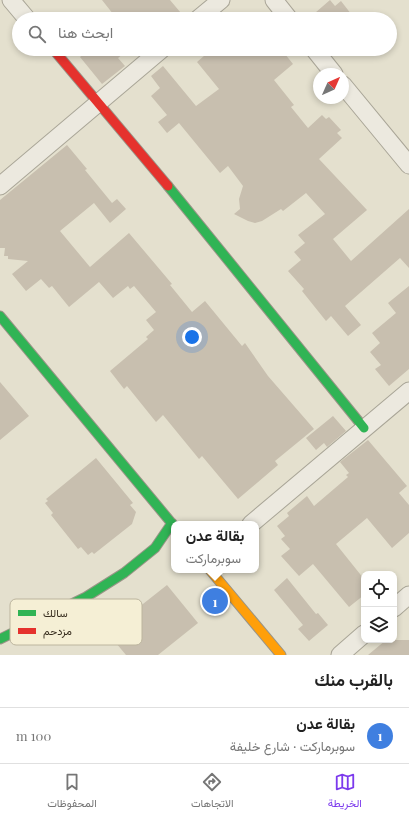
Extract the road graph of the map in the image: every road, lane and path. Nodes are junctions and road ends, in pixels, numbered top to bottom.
1 (11, 0) edge
2 (221, 0) edge
3 (274, 0) edge
4 (22, 12) edge
5 (206, 12) edge
6 (283, 12) edge
7 (59, 56) edge
8 (154, 56) edge
9 (320, 56) edge
10 (329, 68) edge
11 (349, 92) edge
12 (99, 102) junction
13 (409, 166) edge
14 (0, 186) edge
15 (0, 316) edge
16 (409, 390) edge
17 (364, 428) junction
18 (255, 521) edge
19 (171, 523) edge
20 (171, 528) edge
21 (213, 573) edge
22 (409, 595) edge
23 (84, 599) edge
24 (395, 607) edge
25 (361, 637) edge
26 (281, 655) edge
27 (340, 655) edge

1 - 4 street
2 - 5 street
3 - 6 street
7 - 12 street
8 - 12 street
9 - 10 street
11 - 13 street
12 - 14 street
12 - 17 street
15 - 19 street
16 - 17 street
17 - 18 street
20 - 23 street
21 - 26 street
22 - 24 street
25 - 27 street

